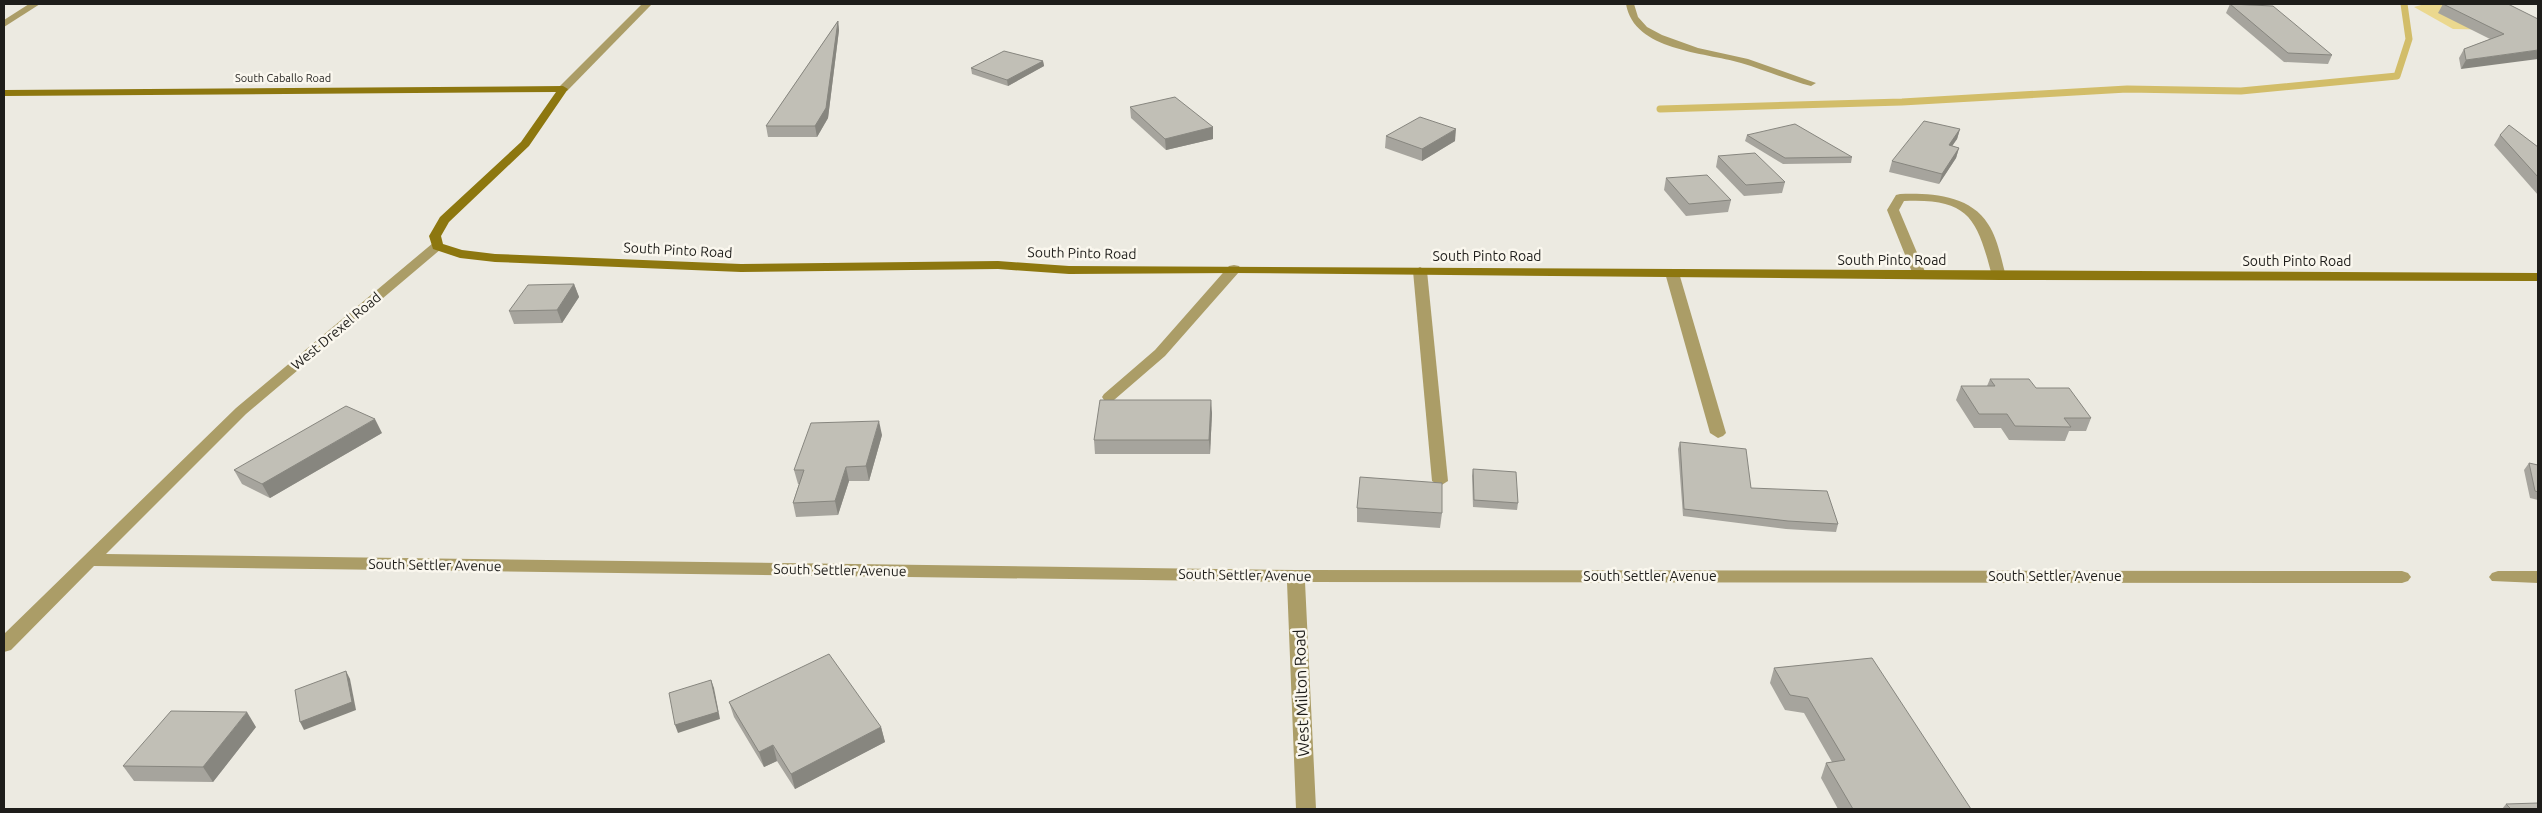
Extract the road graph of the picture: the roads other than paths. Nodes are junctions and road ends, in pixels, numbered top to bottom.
1 (35, 4) edge
2 (647, 4) edge
3 (1630, 4) edge
4 (4, 24) edge
5 (1810, 83) dead end
6 (563, 89) junction
7 (4, 93) edge
8 (437, 246) junction
9 (1234, 269) junction
10 (1420, 271) junction
11 (1672, 273) junction
12 (1918, 274) junction
13 (1999, 276) junction
14 (2538, 277) edge
15 (1109, 397) dead end
16 (1718, 433) dead end
17 (1440, 481) edge
18 (89, 560) junction
19 (1296, 576) junction
20 (2402, 577) dead end
21 (2498, 577) dead end
22 (2538, 577) edge
23 (4, 645) edge
24 (1306, 809) edge

1 - 4 street
2 - 6 street
3 - 5 street
6 - 7 street, South Caballo Road
6 - 8 street
8 - 9 street, South Pinto Road
8 - 18 street, West Drexel Road
9 - 10 street, South Pinto Road
9 - 15 street
10 - 11 street, South Pinto Road
10 - 17 street
11 - 12 street, South Pinto Road
11 - 16 street
12 - 13 street, South Pinto Road
12 - 13 street
13 - 14 street, South Pinto Road
18 - 19 street, South Settler Avenue
18 - 23 street, West Drexel Road
19 - 20 street, South Settler Avenue
19 - 24 street, West Milton Road
21 - 22 street

